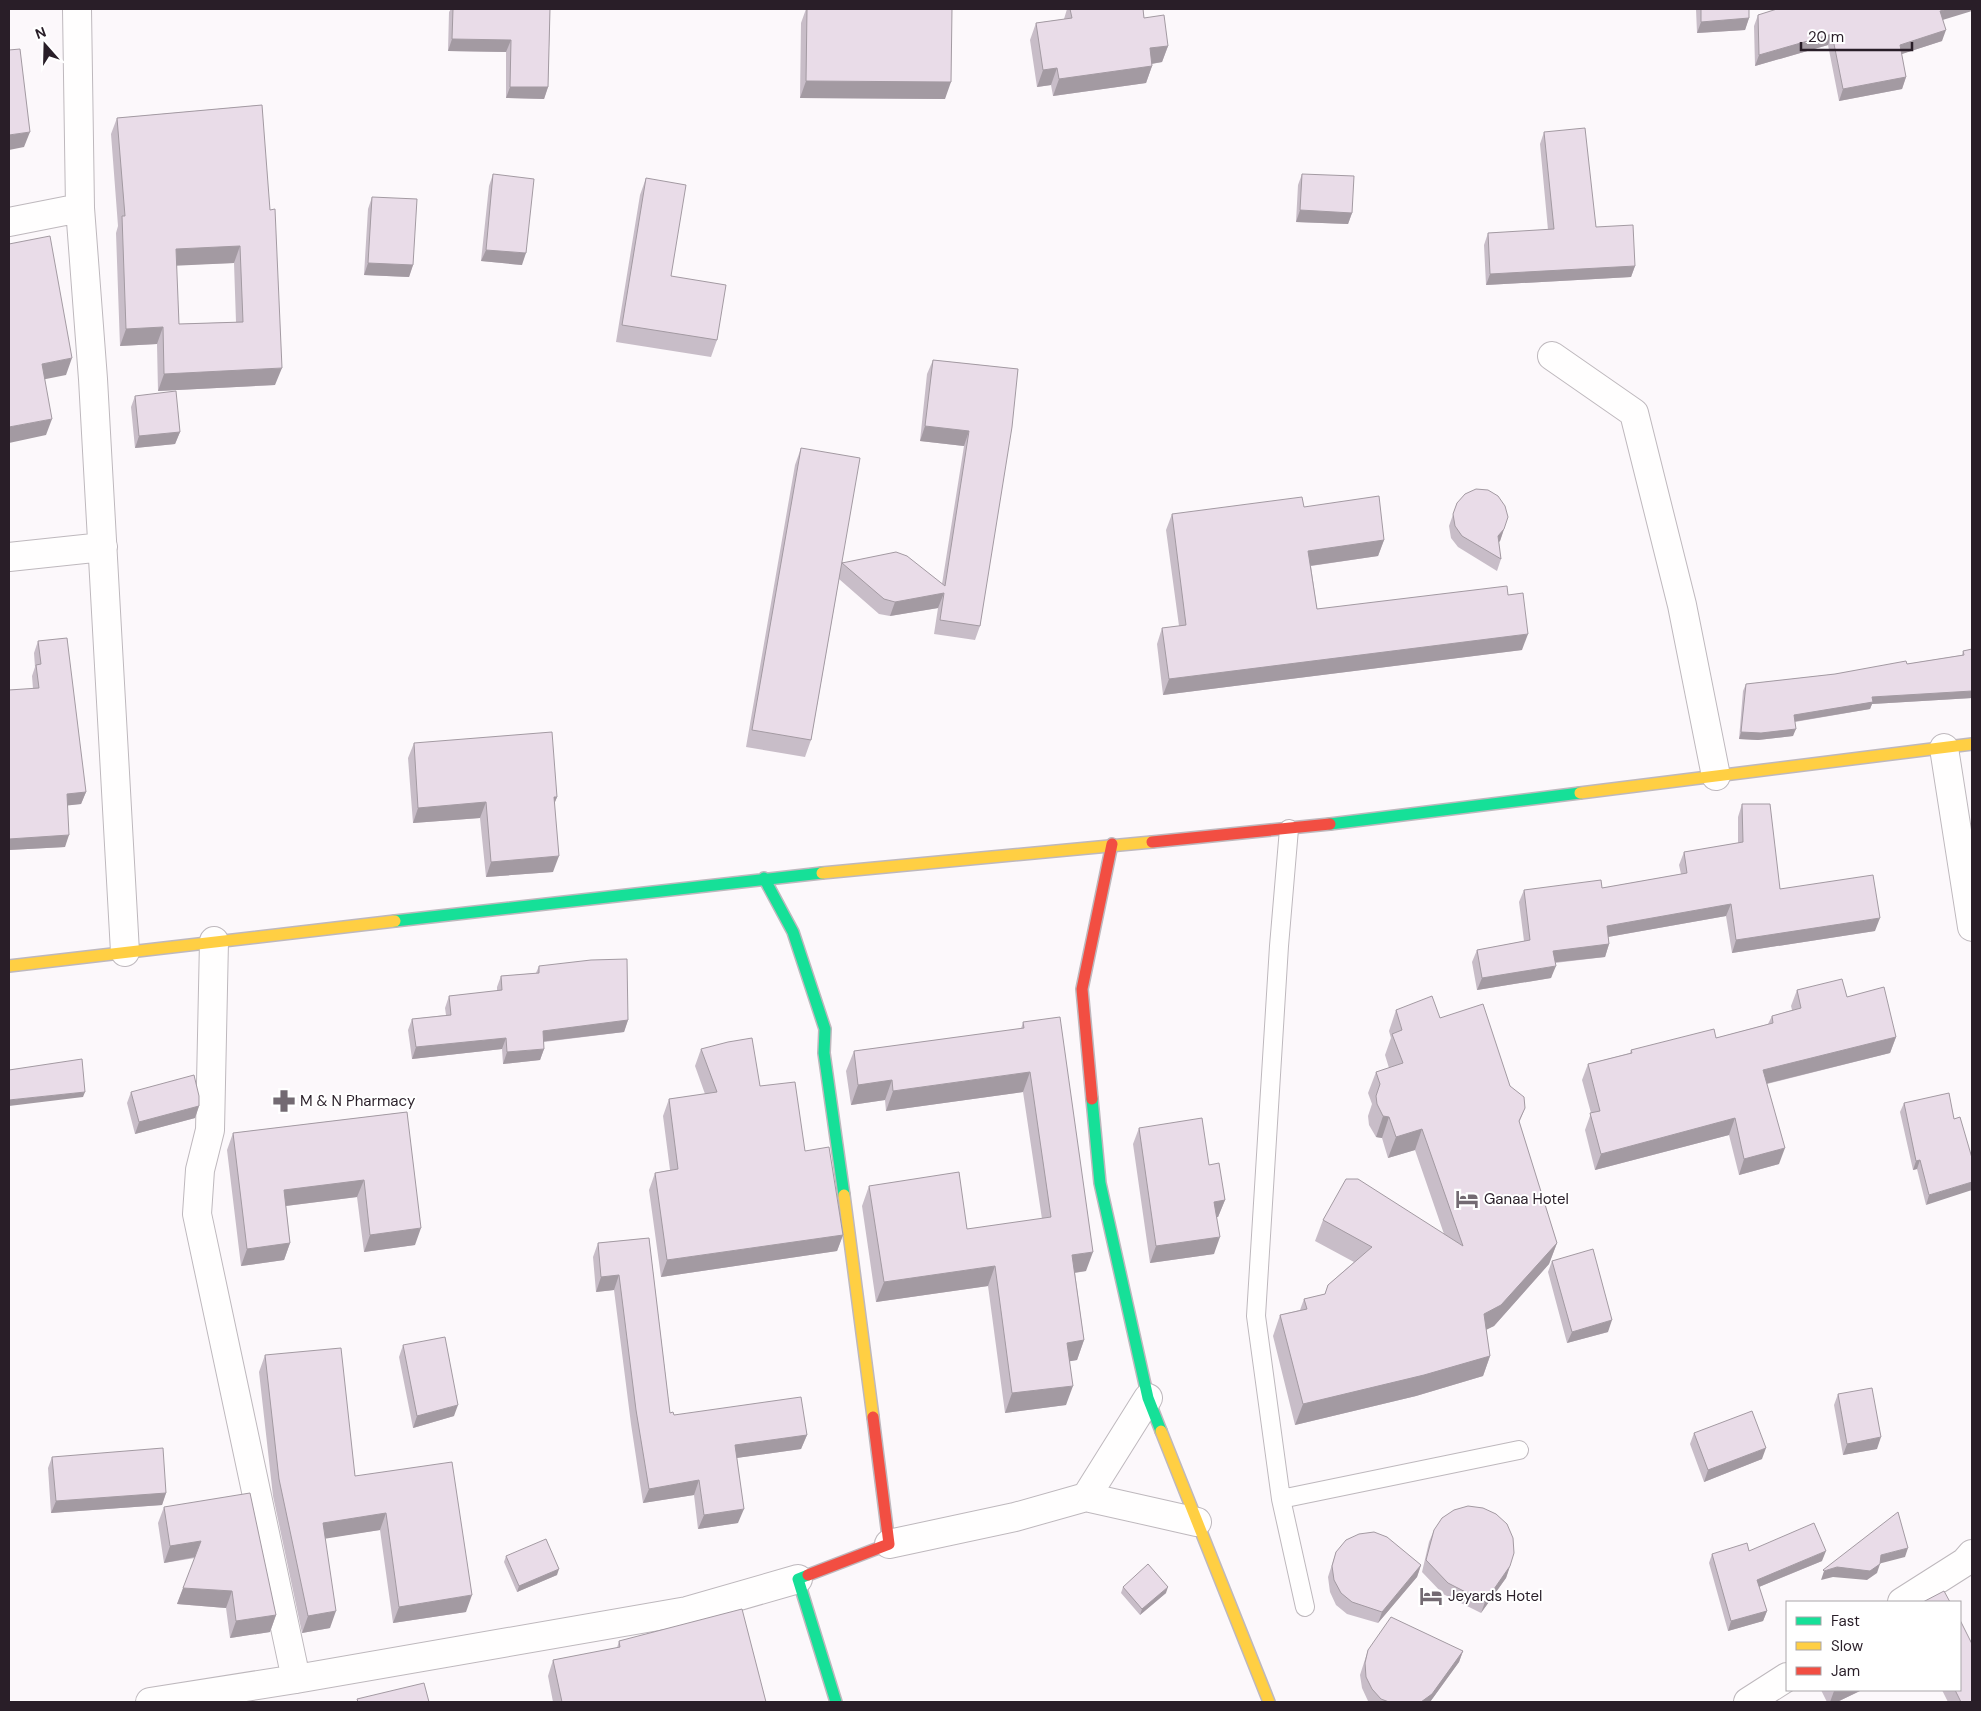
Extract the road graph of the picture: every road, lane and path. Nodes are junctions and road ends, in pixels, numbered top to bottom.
1 (77, 9) edge
2 (80, 208) junction
3 (9, 222) edge
4 (1552, 356) dead end
5 (103, 547) junction
6 (9, 557) edge
7 (1972, 744) edge
8 (1944, 748) junction
9 (1716, 776) junction
10 (1289, 828) junction
11 (1112, 844) junction
12 (764, 878) junction
13 (1972, 927) edge
14 (214, 941) junction
15 (125, 952) junction
16 (9, 966) edge
17 (1148, 1398) junction
18 (1519, 1450) dead end
19 (1086, 1497) junction
20 (1281, 1499) junction
21 (1196, 1522) junction
22 (889, 1544) junction
23 (1972, 1554) edge
24 (798, 1579) junction
25 (1904, 1601) edge
26 (1305, 1607) dead end
27 (1786, 1678) edge
28 (296, 1679) junction
29 (244, 1695) edge
30 (150, 1702) edge
31 (836, 1702) edge
32 (1269, 1702) edge
33 (1748, 1702) edge

1 - 2 street
2 - 3 street
2 - 5 street
4 - 9 street
5 - 6 street
5 - 15 street
7 - 8 main road
8 - 9 main road
8 - 13 street
9 - 10 main road
10 - 11 main road
10 - 20 lane
11 - 12 main road
11 - 17 main road
12 - 14 main road
12 - 22 main road
14 - 15 main road
14 - 28 street
15 - 16 main road
17 - 19 street
17 - 21 main road
18 - 20 lane
19 - 21 street
19 - 22 street
20 - 26 lane
21 - 32 main road
22 - 24 main road
23 - 25 street
24 - 28 street
24 - 31 main road
27 - 33 street
28 - 29 street
29 - 30 street

